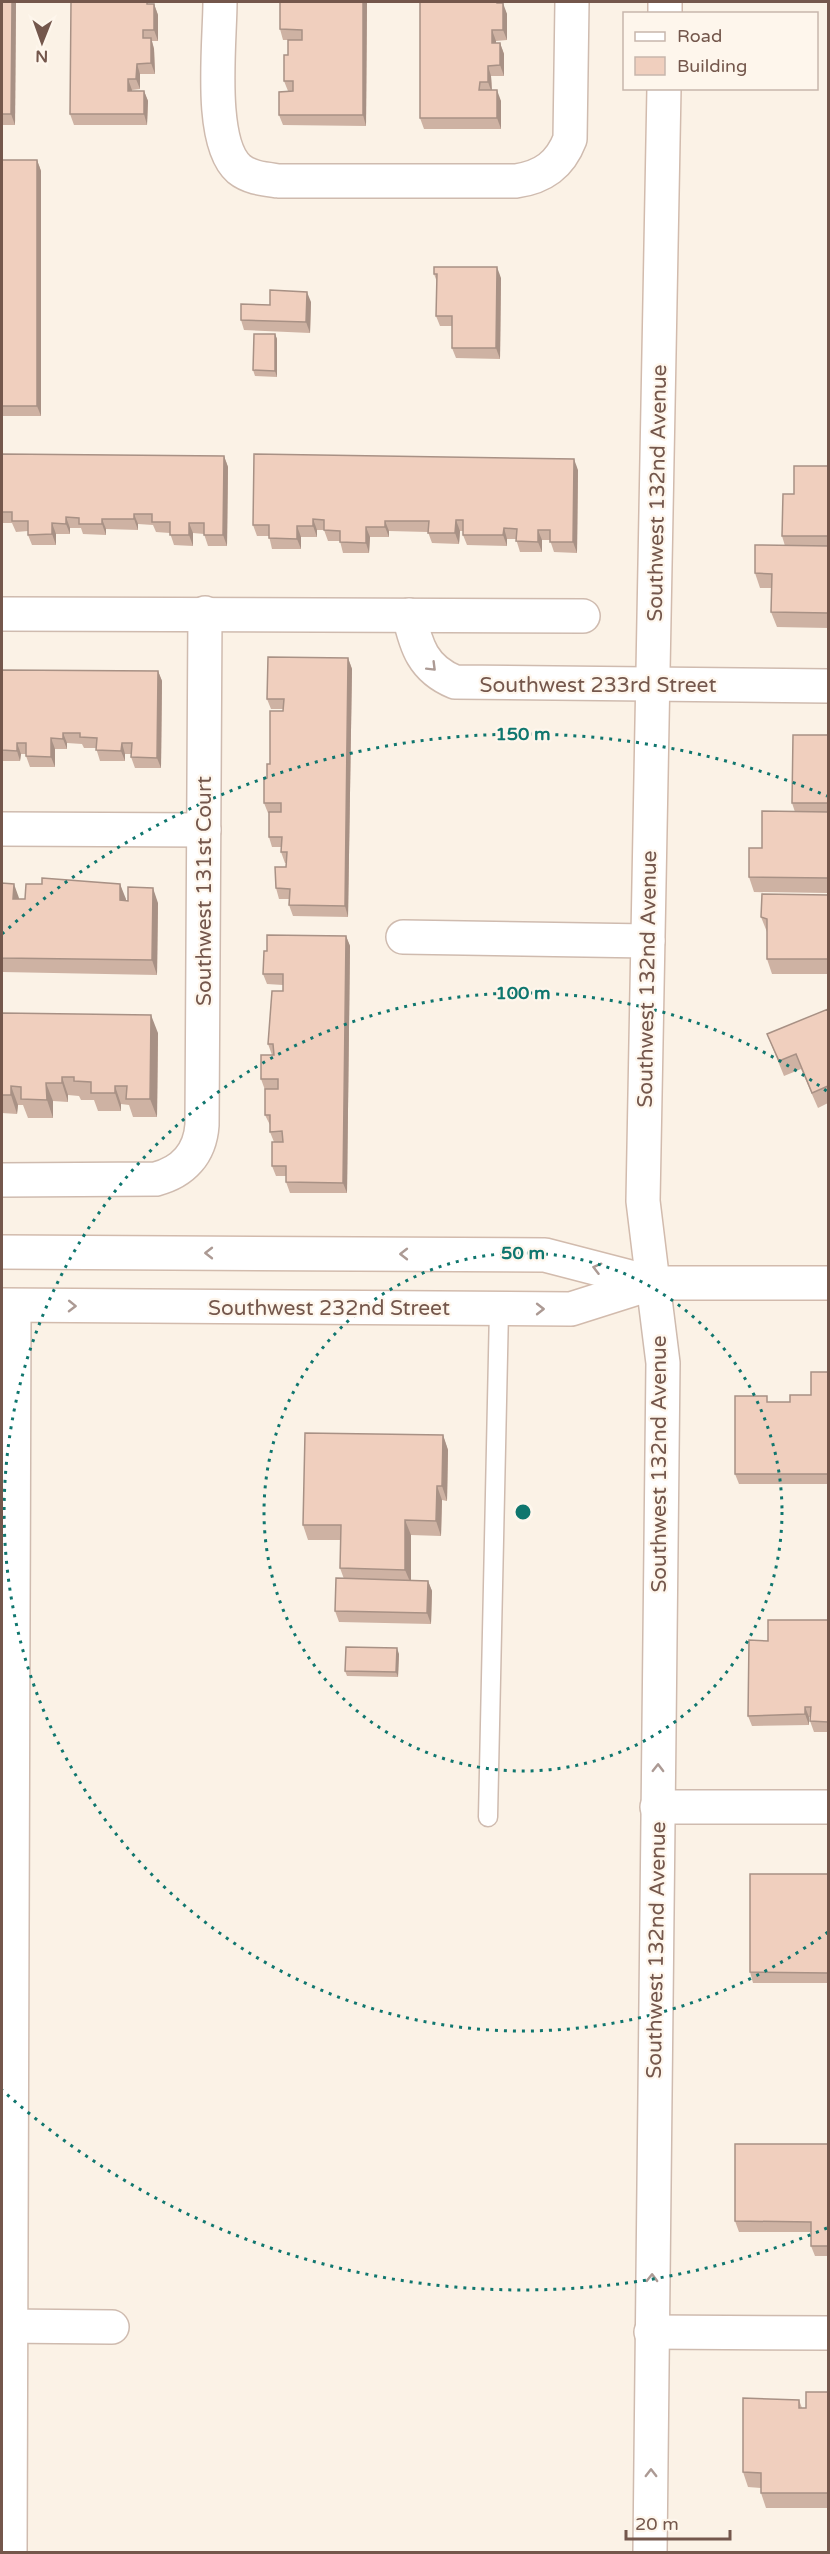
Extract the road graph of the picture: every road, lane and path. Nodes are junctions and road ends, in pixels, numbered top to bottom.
1 (220, 2) edge
2 (572, 2) edge
3 (664, 90) edge
4 (205, 613) junction
5 (2, 614) edge
6 (409, 615) junction
7 (583, 616) dead end
8 (653, 685) junction
9 (828, 686) edge
10 (2, 828) edge
11 (204, 830) junction
12 (403, 937) dead end
13 (648, 941) junction
14 (2, 1180) edge
15 (2, 1252) edge
16 (654, 1283) junction
17 (828, 1283) edge
18 (8, 1305) edge
19 (499, 1309) junction
20 (657, 1807) junction
21 (828, 1807) edge
22 (488, 1817) dead end
23 (6, 2326) edge
24 (112, 2327) dead end
25 (651, 2332) junction
26 (828, 2333) edge
27 (10, 2553) edge
28 (650, 2553) edge

1 - 2 street
3 - 8 street, Southwest 132nd Avenue
4 - 5 street
4 - 6 street
4 - 11 street, Southwest 131st Court
6 - 7 street
6 -> 8 street, Southwest 233rd Street
8 - 9 street, Southwest 233rd Street
8 - 13 street, Southwest 132nd Avenue
10 - 11 street
11 - 14 street, Southwest 131st Court
12 - 13 street
13 - 16 street, Southwest 132nd Avenue
16 -> 15 street, Southwest 232nd Street
16 - 17 street, Southwest 232nd Street
19 -> 16 street, Southwest 232nd Street
20 -> 16 street, Southwest 132nd Avenue
18 -> 19 street, Southwest 232nd Street
18 - 23 street
19 - 22 lane
20 - 21 street
25 -> 20 street, Southwest 132nd Avenue
23 - 24 street
23 - 27 street
25 - 26 street
28 -> 25 street, Southwest 132nd Avenue

